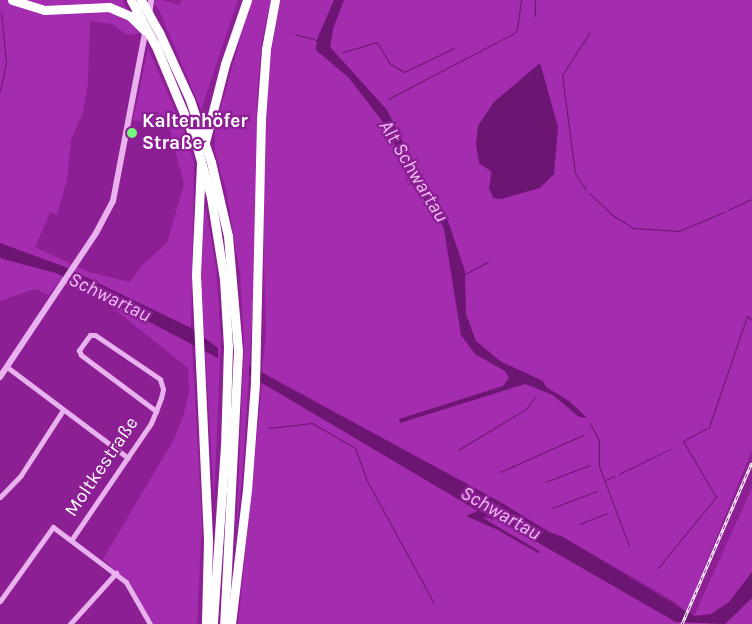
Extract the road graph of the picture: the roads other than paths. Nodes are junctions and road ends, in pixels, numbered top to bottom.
1 (12, 0) edge
2 (18, 0) edge
3 (84, 0) edge
4 (131, 0) edge
5 (141, 0) edge
6 (151, 0) edge
7 (246, 0) edge
8 (275, 0) edge
9 (133, 12) junction
10 (7, 367) junction
11 (0, 377) edge
12 (63, 410) junction
13 (156, 411) junction
14 (128, 458) junction
15 (0, 497) edge
16 (72, 539) junction
17 (116, 573) junction
18 (0, 601) edge
19 (70, 624) edge
20 (150, 624) edge
21 (206, 624) edge
22 (213, 624) edge
23 (224, 624) edge
24 (231, 624) edge

1 - 9 highway
2 - 3 highway
4 - 9 highway
5 - 23 highway, bridge
6 - 10 street
7 - 21 highway
8 - 24 highway
9 - 22 highway, bridge
10 - 11 street
10 - 12 street
12 - 14 street
12 - 15 street
13 - 13 street, Moltkestraße
13 - 14 street, Moltkestraße
14 - 16 street, Moltkestraße
16 - 17 street
16 - 18 street
17 - 19 street
17 - 20 street

